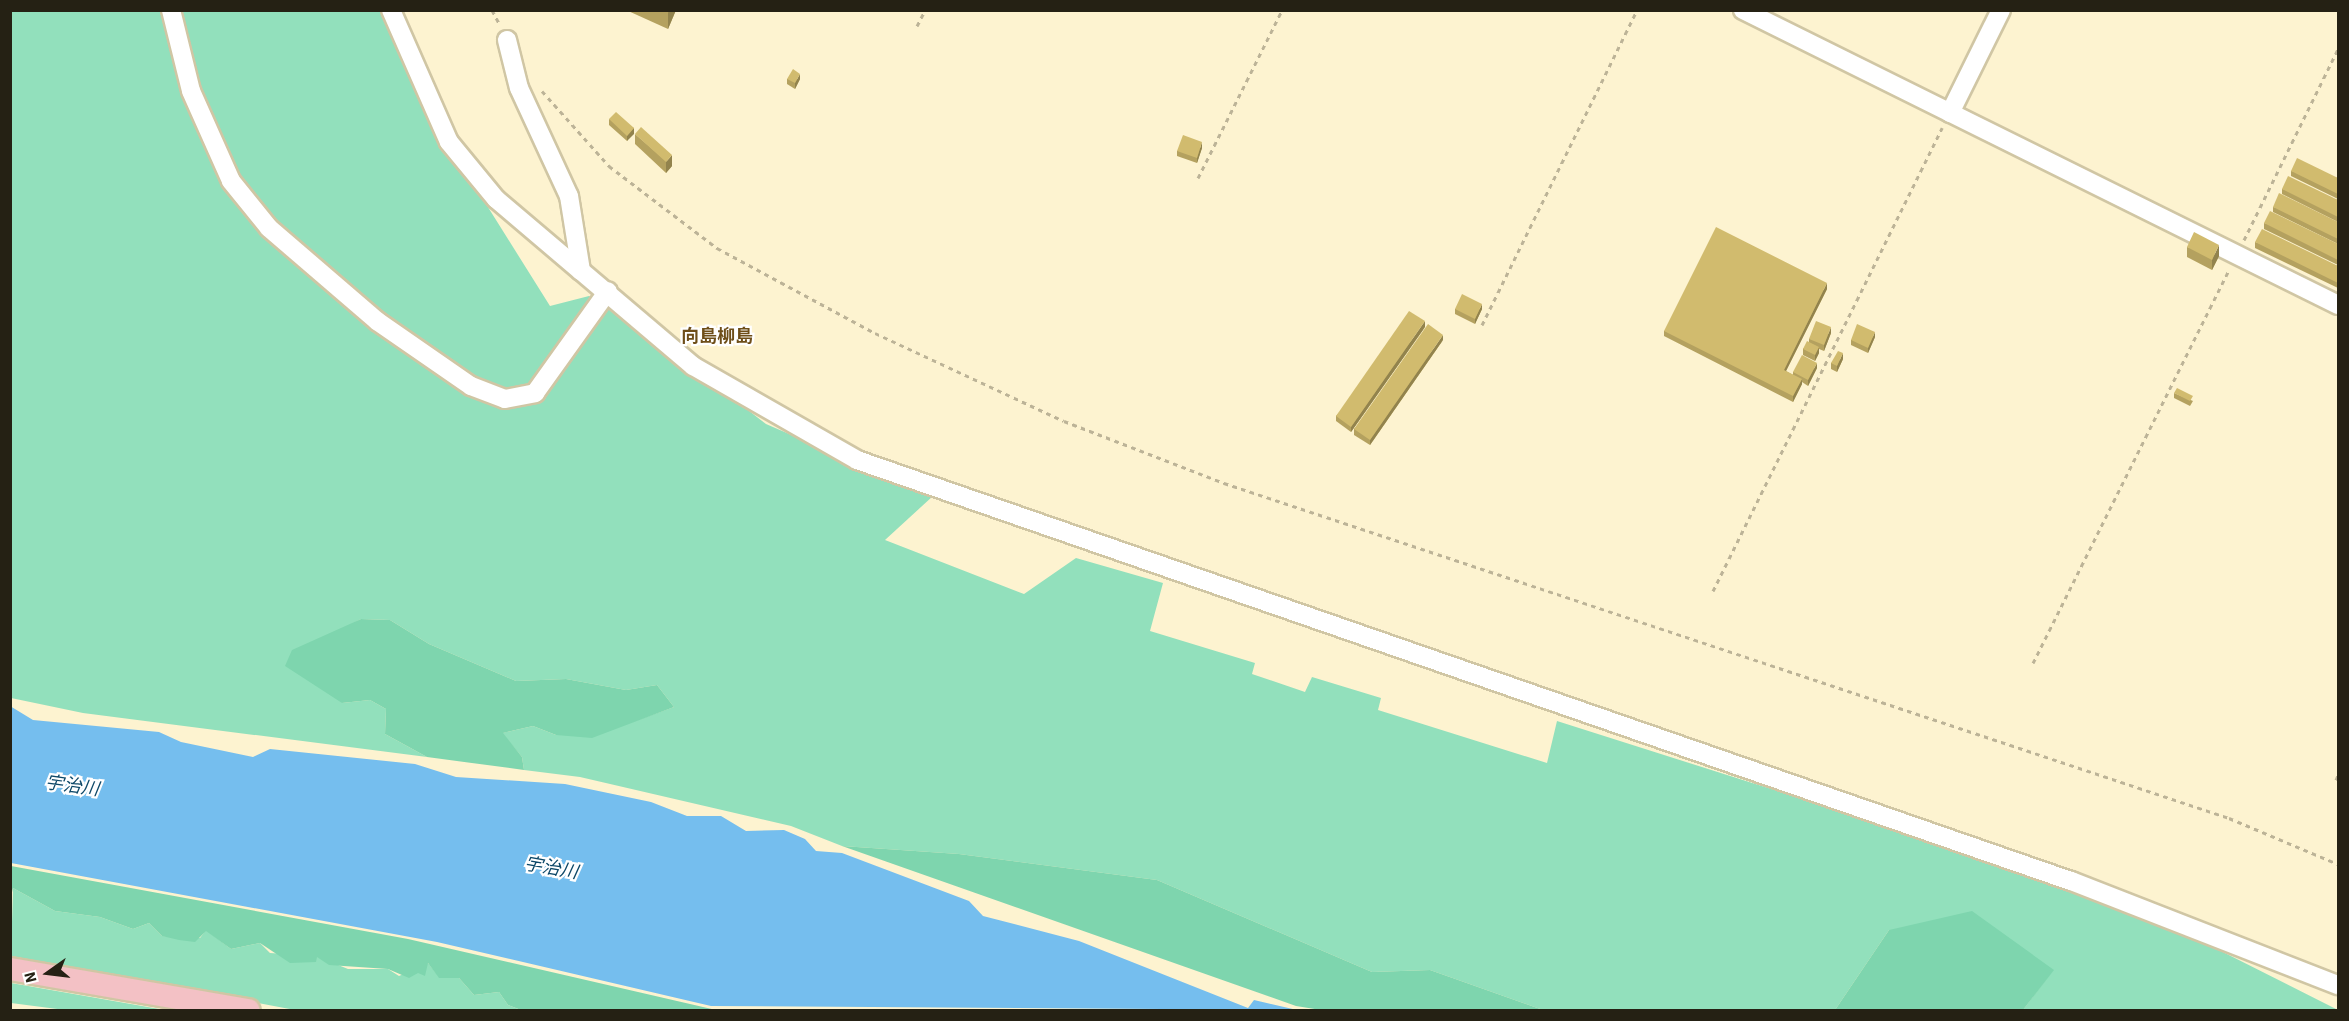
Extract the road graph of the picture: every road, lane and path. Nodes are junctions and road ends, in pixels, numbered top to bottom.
1 (171, 10) edge
2 (392, 10) edge
3 (492, 10) edge
4 (925, 10) edge
5 (1282, 10) edge
6 (1637, 10) edge
7 (1743, 10) edge
8 (2001, 10) edge
9 (917, 26) dead end
10 (507, 40) joint
11 (2338, 50) edge
12 (537, 83) dead end
13 (1950, 113) junction
14 (1198, 178) dead end
15 (2237, 255) junction
16 (581, 271) junction
17 (608, 291) junction
18 (2338, 305) edge
19 (1482, 325) dead end
20 (1713, 591) dead end
21 (2033, 663) dead end
22 (2338, 775) edge
23 (2336, 780) dead end
24 (2338, 864) edge
25 (10, 969) edge
26 (2338, 986) edge
27 (248, 1011) edge

1 - 17 street
2 - 16 street
3 - 10 path
4 - 9 path
5 - 14 path
6 - 19 path
7 - 13 street
8 - 13 street
10 - 16 street
11 - 15 path
12 - 24 path
13 - 15 street
13 - 20 path
15 - 18 street
15 - 21 path
16 - 17 street
17 - 26 street
22 - 23 path
25 - 27 main road

